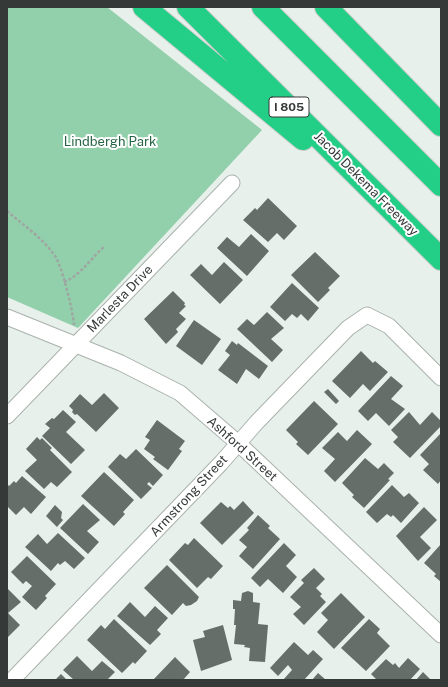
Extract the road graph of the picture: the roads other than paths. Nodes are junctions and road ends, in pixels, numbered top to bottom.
1 (144, 7) edge
2 (188, 7) edge
3 (263, 7) edge
4 (326, 7) edge
5 (441, 125) edge
6 (232, 182) dead end
7 (441, 185) edge
8 (390, 207) junction
9 (441, 259) edge
10 (7, 317) edge
11 (75, 345) junction
12 (441, 378) edge
13 (7, 416) edge
14 (238, 443) junction
15 (441, 635) edge
16 (12, 680) edge

1 - 8 highway
2 - 8 highway, Jacob Dekema Freeway / I 805
3 - 7 highway
4 - 5 highway
6 - 11 street, Marlesta Drive
8 - 9 highway, Jacob Dekema Freeway / I 805
10 - 11 street, Ashford Street
11 - 13 street, Marlesta Drive
11 - 14 street, Ashford Street
12 - 14 street, Armstrong Street
14 - 15 street, Ashford Street
14 - 16 street, Armstrong Street

